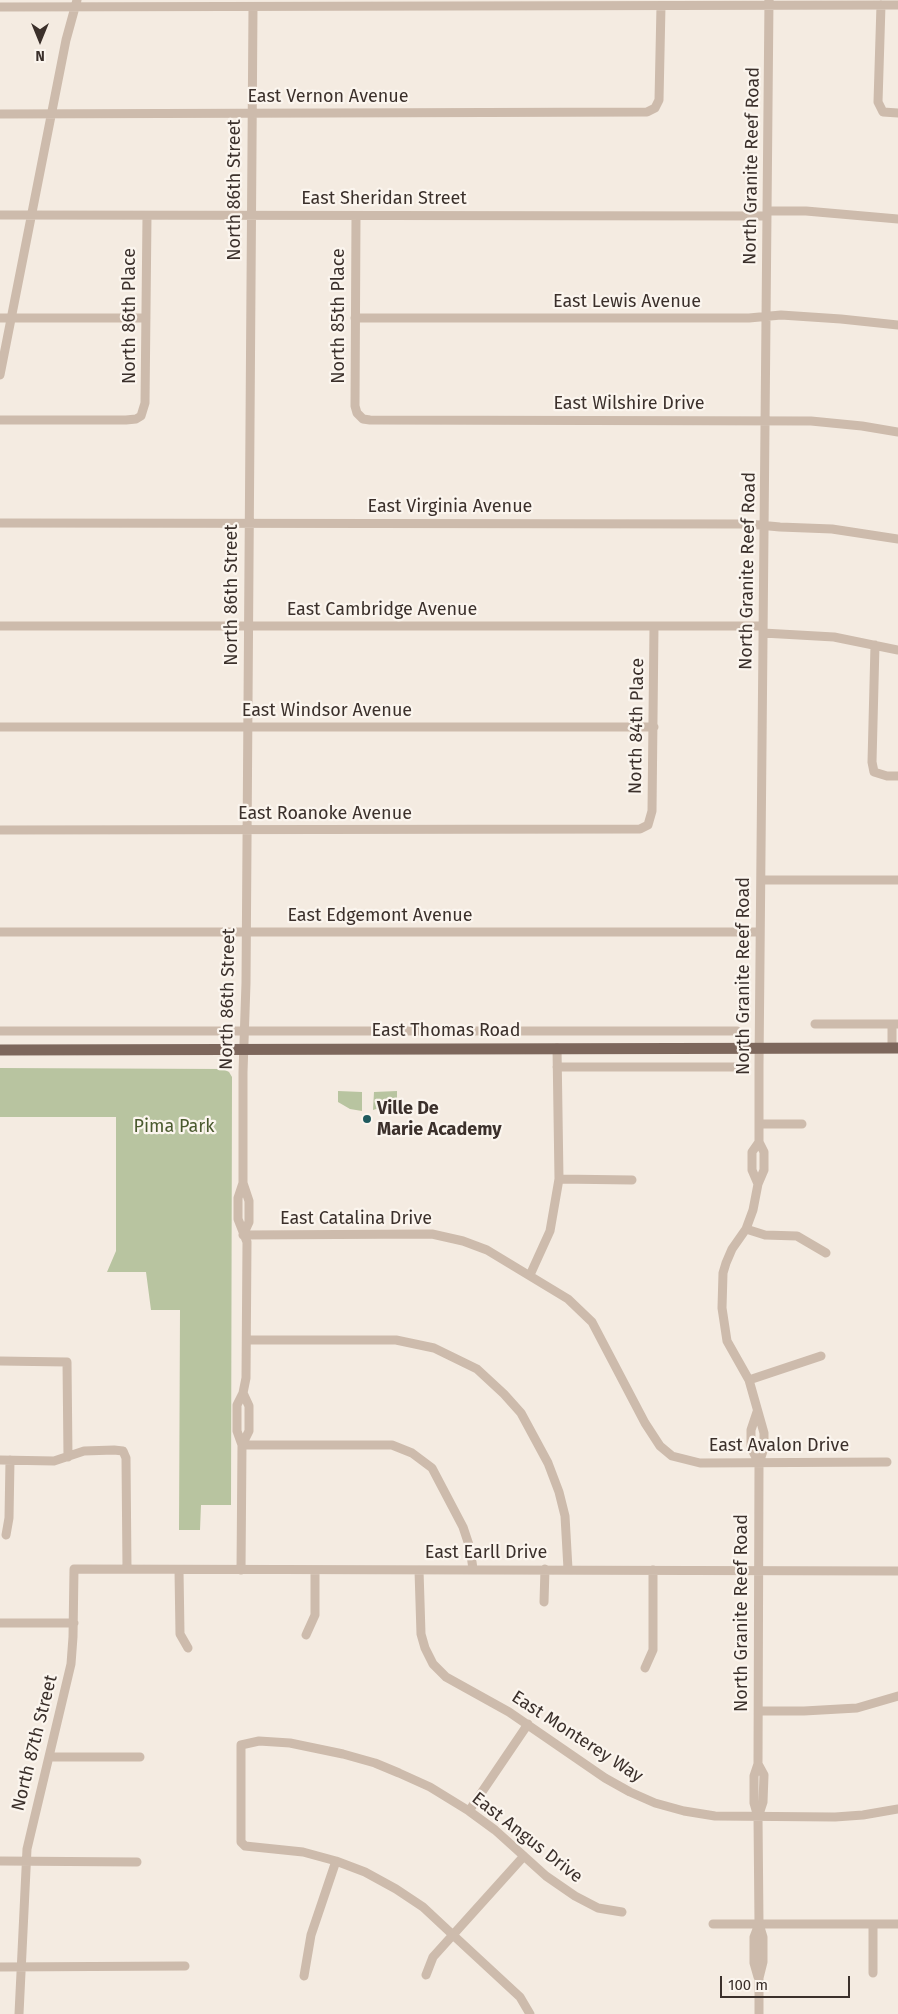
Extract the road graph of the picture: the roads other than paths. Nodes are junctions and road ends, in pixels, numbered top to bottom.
1 (76, 3) edge
2 (769, 3) edge
3 (881, 5) junction
4 (898, 5) edge
5 (253, 6) junction
6 (661, 6) junction
7 (0, 7) edge
8 (898, 113) edge
9 (0, 114) edge
10 (51, 114) junction
11 (252, 114) junction
12 (767, 213) junction
13 (0, 215) edge
14 (31, 215) junction
15 (252, 215) junction
16 (146, 216) junction
17 (356, 216) junction
18 (898, 219) edge
19 (766, 317) junction
20 (0, 318) edge
21 (11, 318) junction
22 (146, 318) junction
23 (355, 318) junction
24 (898, 325) edge
25 (0, 375) edge
26 (359, 416) joint
27 (0, 420) edge
28 (766, 421) junction
29 (898, 432) edge
30 (0, 523) edge
31 (249, 523) junction
32 (764, 525) junction
33 (898, 539) edge
34 (0, 626) edge
35 (249, 626) junction
36 (654, 626) junction
37 (763, 630) junction
38 (874, 645) junction
39 (898, 650) edge
40 (0, 727) edge
41 (248, 727) junction
42 (654, 727) junction
43 (898, 776) edge
44 (648, 825) joint
45 (0, 830) edge
46 (247, 830) junction
47 (761, 880) junction
48 (898, 880) edge
49 (0, 932) edge
50 (246, 932) junction
51 (760, 932) junction
52 (815, 1024) dead end
53 (895, 1024) edge
54 (0, 1031) edge
55 (737, 1031) dead end
56 (244, 1032) junction
57 (557, 1048) junction
58 (759, 1048) junction
59 (895, 1048) edge
60 (0, 1050) edge
61 (244, 1050) junction
62 (558, 1067) junction
63 (736, 1068) dead end
64 (759, 1124) junction
65 (802, 1124) dead end
66 (559, 1179) junction
67 (632, 1180) dead end
68 (746, 1228) junction
69 (243, 1235) junction
70 (826, 1253) dead end
71 (530, 1275) junction
72 (246, 1340) junction
73 (821, 1356) dead end
74 (0, 1361) edge
75 (749, 1380) junction
76 (757, 1412) junction
77 (242, 1445) junction
78 (672, 1456) joint
79 (68, 1457) junction
80 (5, 1460) edge
81 (759, 1462) junction
82 (887, 1462) dead end
83 (6, 1535) dead end
84 (74, 1569) joint
85 (127, 1570) junction
86 (178, 1570) junction
87 (242, 1570) junction
88 (316, 1570) junction
89 (419, 1570) junction
90 (473, 1570) junction
91 (545, 1570) junction
92 (568, 1570) junction
93 (654, 1570) junction
94 (759, 1570) junction
95 (898, 1570) edge
96 (544, 1602) dead end
97 (0, 1623) edge
98 (74, 1623) junction
99 (306, 1635) dead end
100 (188, 1648) dead end
101 (645, 1668) dead end
102 (898, 1696) edge
103 (759, 1711) junction
104 (528, 1724) junction
105 (49, 1757) junction
106 (140, 1757) dead end
107 (898, 1809) edge
108 (469, 1811) junction
109 (758, 1817) junction
110 (524, 1856) junction
111 (0, 1861) edge
112 (26, 1861) junction
113 (336, 1861) junction
114 (137, 1862) dead end
115 (622, 1912) dead end
116 (712, 1924) dead end
117 (759, 1924) junction
118 (872, 1924) junction
119 (898, 1924) edge
120 (453, 1935) junction
121 (185, 1966) dead end
122 (0, 1967) edge
123 (20, 1967) junction
124 (873, 1973) dead end
125 (426, 1975) dead end
126 (304, 1976) dead end
127 (19, 2014) edge
128 (530, 2014) edge
129 (759, 2014) edge

1 - 5 street
1 - 7 street
1 - 10 street
2 - 3 street
2 - 6 street
2 - 12 street, North Granite Reef Road
3 - 4 street
3 - 8 street
5 - 6 street
5 - 11 street, North 86th Street
6 - 11 street, East Vernon Avenue
9 - 10 street, East Vernon Avenue
10 - 11 street, East Vernon Avenue
10 - 14 street
11 - 15 street, North 86th Street
12 - 17 street, East Sheridan Street
12 - 18 street, East Sheridan Street
12 - 19 street, North Granite Reef Road
13 - 14 street, East Sheridan Street
14 - 16 street, East Sheridan Street
14 - 21 street
15 - 16 street, East Sheridan Street
15 - 17 street, East Sheridan Street
15 - 31 street, North 86th Street
16 - 22 street, North 86th Place
17 - 23 street, North 85th Place
19 - 23 street, East Lewis Avenue
19 - 24 street, East Lewis Avenue
19 - 28 street, North Granite Reef Road
20 - 21 street
21 - 22 street
21 - 25 street
22 - 27 street, North 86th Place
23 - 26 street, North 85th Place
26 - 28 street, East Wilshire Drive
28 - 29 street, East Wilshire Drive
28 - 32 street, North Granite Reef Road
30 - 31 street, East Virginia Avenue
31 - 32 street, East Virginia Avenue
31 - 35 street, North 86th Street
32 - 33 street, East Virginia Avenue
32 - 37 street, North Granite Reef Road
34 - 35 street, East Cambridge Avenue
35 - 36 street, East Cambridge Avenue
35 - 41 street, North 86th Street
36 - 37 street, East Cambridge Avenue
36 - 42 street, North 84th Place
37 - 38 street, East Cambridge Avenue
37 - 47 street, North Granite Reef Road
38 - 39 street, East Cambridge Avenue
38 - 43 street
40 - 41 street, East Windsor Avenue
41 - 42 street, East Windsor Avenue
41 - 46 street, North 86th Street
42 - 44 street, North 84th Place
44 - 46 street, East Roanoke Avenue
45 - 46 street, East Roanoke Avenue
46 - 50 street, North 86th Street
47 - 48 street
47 - 51 street, North Granite Reef Road
49 - 50 street, East Edgemont Avenue
50 - 51 street, East Edgemont Avenue
50 - 56 street, North 86th Street
51 - 58 street, North Granite Reef Road
52 - 53 street, East Thomas Road
53 - 59 street, East Thomas Road
54 - 56 street, East Thomas Road
55 - 56 street, East Thomas Road
56 - 61 street, North 86th Street
57 - 58 main road, East Thomas Road
57 - 61 main road, East Thomas Road
57 - 62 street
58 - 59 main road, East Thomas Road
58 - 64 street, North Granite Reef Road
60 - 61 main road, East Thomas Road
61 - 69 street, North 86th Street
62 - 63 street
62 - 66 street
64 - 65 street
64 - 68 street, North Granite Reef Road
66 - 67 street
66 - 71 street
68 - 70 street
68 - 75 street, North Granite Reef Road
69 - 71 street, East Catalina Drive
69 - 72 street, North 86th Street
71 - 78 street, East Catalina Drive
72 - 77 street, North 86th Street
72 - 92 street
73 - 75 street
74 - 79 street
75 - 76 street, North Granite Reef Road
76 - 81 street, North Granite Reef Road
76 - 81 street, North Granite Reef Road
77 - 87 street, North 86th Street
77 - 90 street
78 - 81 street, East Avalon Drive
79 - 80 street
79 - 85 street
80 - 83 street
81 - 82 street, East Avalon Drive
81 - 94 street, North Granite Reef Road
84 - 85 street, East Earll Drive
84 - 98 street, North 87th Street
85 - 86 street, East Earll Drive
86 - 87 street, East Earll Drive
86 - 100 street
87 - 88 street, East Earll Drive
88 - 89 street, East Earll Drive
88 - 99 street
89 - 90 street, East Earll Drive
89 - 104 street, East Monterey Way
90 - 91 street, East Earll Drive
91 - 92 street, East Earll Drive
91 - 96 street
92 - 93 street, East Earll Drive
93 - 94 street, East Earll Drive
93 - 101 street
94 - 95 street, East Earll Drive
94 - 103 street, North Granite Reef Road
97 - 98 street
98 - 105 street, North 87th Street
102 - 103 street
103 - 109 street, North Granite Reef Road
104 - 108 street
104 - 109 street, East Monterey Way
105 - 106 street
105 - 112 street, North 87th Street
107 - 109 street, East Monterey Way
108 - 110 street, East Angus Drive
108 - 113 street, East Angus Drive
109 - 117 street, North Granite Reef Road
110 - 115 street, East Angus Drive
110 - 120 street
111 - 112 street
112 - 114 street
112 - 123 street, North 87th Street
113 - 120 street
113 - 126 street
116 - 117 street
117 - 118 street
117 - 129 street, North Granite Reef Road
118 - 119 street
118 - 124 street
120 - 125 street
120 - 128 street
121 - 123 street
122 - 123 street
123 - 127 street, North 87th Street

